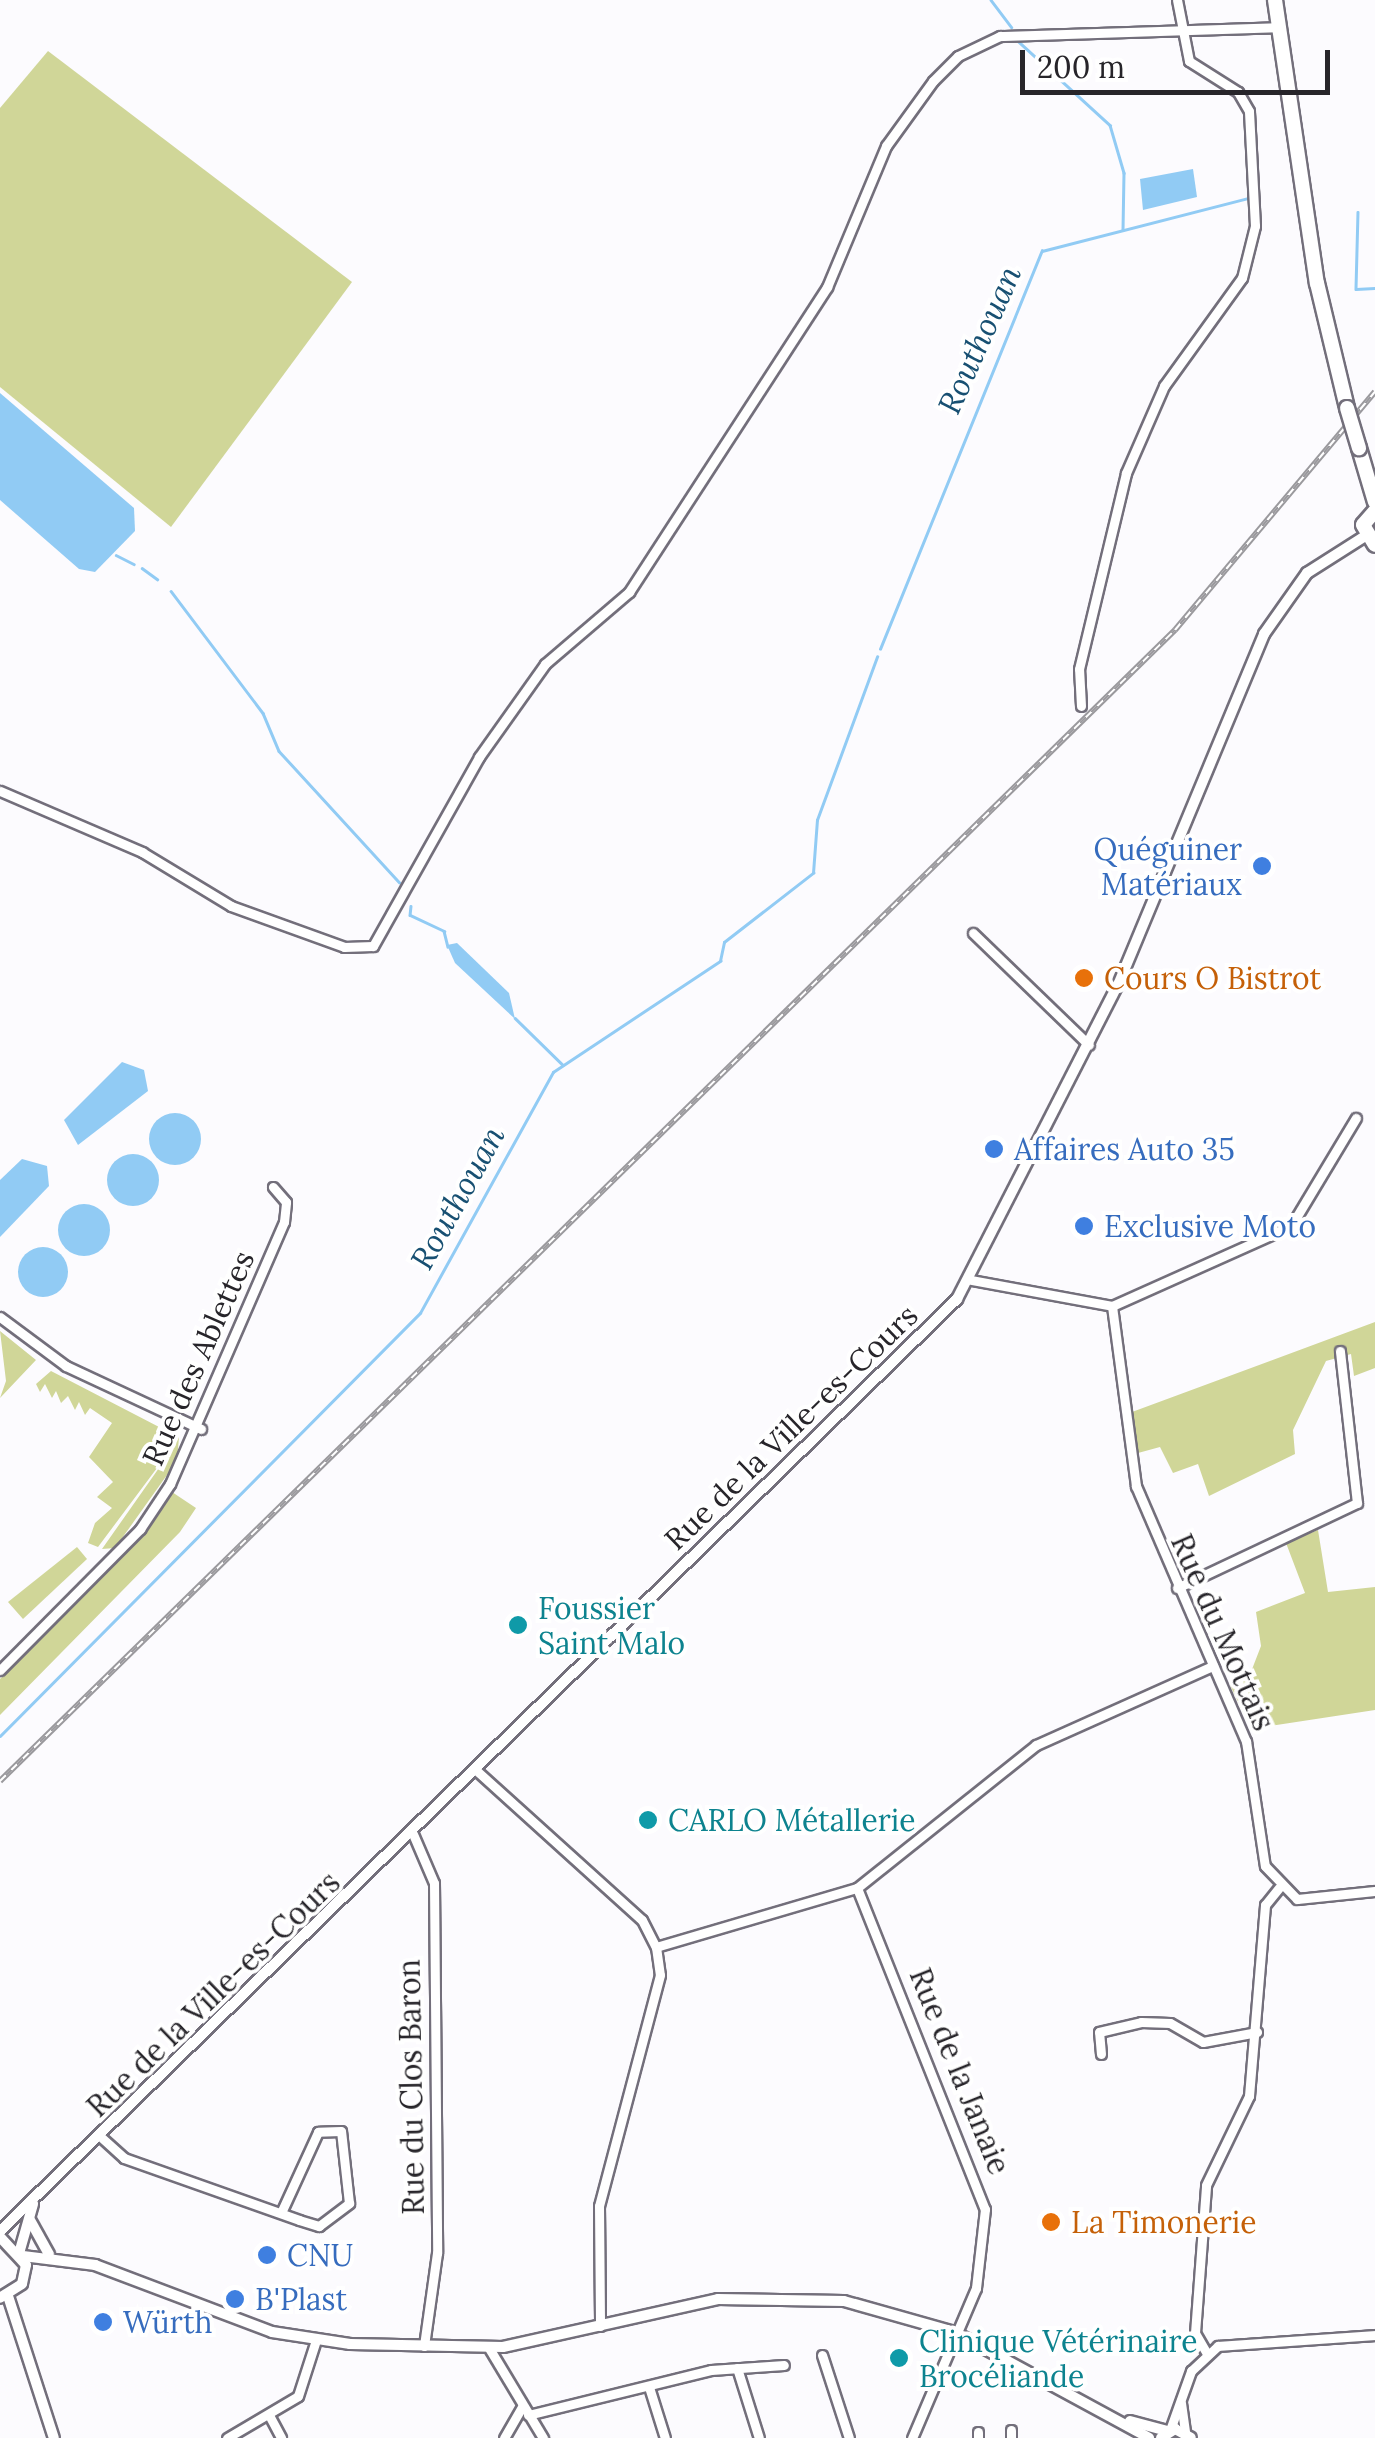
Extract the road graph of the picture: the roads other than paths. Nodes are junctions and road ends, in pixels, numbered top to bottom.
1 (1177, 0) edge
2 (1275, 0) edge
3 (1280, 27) junction
4 (1177, 32) junction
5 (1375, 502) edge
6 (1375, 510) edge
7 (1370, 540) edge
8 (1081, 706) dead end
9 (0, 791) edge
10 (973, 933) dead end
11 (1088, 1044) junction
12 (1356, 1118) dead end
13 (272, 1187) dead end
14 (971, 1280) junction
15 (1112, 1306) junction
16 (0, 1317) edge
17 (1340, 1351) dead end
18 (201, 1428) junction
19 (1176, 1588) junction
20 (1213, 1666) junction
21 (0, 1670) edge
22 (477, 1771) junction
23 (413, 1834) junction
24 (857, 1888) junction
25 (1279, 1888) junction
26 (1375, 1890) edge
27 (656, 1947) junction
28 (1256, 2032) junction
29 (1101, 2054) dead end
30 (102, 2138) junction
31 (33, 2204) junction
32 (281, 2213) junction
33 (30, 2220) junction
34 (0, 2234) edge
35 (22, 2253) junction
36 (49, 2254) junction
37 (4, 2297) edge
38 (600, 2326) junction
39 (954, 2332) junction
40 (1375, 2335) edge
41 (316, 2340) junction
42 (424, 2346) junction
43 (489, 2348) junction
44 (1206, 2352) junction
45 (822, 2355) dead end
46 (784, 2365) dead end
47 (736, 2368) junction
48 (649, 2386) junction
49 (1180, 2400) junction
50 (525, 2412) junction
51 (269, 2415) junction
52 (1120, 2418) junction
53 (1166, 2433) edge
54 (1188, 2435) edge
55 (54, 2438) edge
56 (226, 2438) edge
57 (281, 2438) edge
58 (504, 2438) edge
59 (542, 2438) edge
60 (665, 2438) edge
61 (759, 2438) edge
62 (850, 2438) edge
63 (912, 2438) edge
64 (1149, 2438) edge

1 - 4 street
2 - 3 main road
3 - 4 street
3 - 5 main road, bridge
4 - 8 street
4 - 9 street
6 - 7 main road
7 - 11 street, Rue de la Ville-es-Cours
10 - 11 street
11 - 14 street, Rue de la Ville-es-Cours
12 - 15 street
13 - 18 street, Rue des Ablettes
14 - 15 street
14 - 22 street, Rue de la Ville-es-Cours
15 - 19 street, Rue du Mottais
16 - 18 street
17 - 19 street
18 - 21 street, Rue des Ablettes
19 - 20 street, Rue du Mottais
20 - 24 street
20 - 25 street, Rue du Mottais
22 - 23 street, Rue de la Ville-es-Cours
22 - 27 street
23 - 30 street, Rue de la Ville-es-Cours
23 - 42 street, Rue du Clos Baron
24 - 27 street
24 - 39 street, Rue de la Janaie
25 - 26 street
25 - 28 street
27 - 38 street
28 - 29 street
28 - 44 street
30 - 31 street, Rue de la Ville-es-Cours
30 - 32 street
31 - 33 street
31 - 34 street, Rue de la Ville-es-Cours
32 - 32 street
33 - 35 street
33 - 36 street
34 - 35 street
35 - 36 street
35 - 37 street
36 - 41 street
37 - 55 street
38 - 39 street
38 - 43 street
39 - 52 street
39 - 63 street, Rue de la Janaie
40 - 44 street
41 - 42 street
41 - 51 street
42 - 43 street
43 - 50 street
44 - 49 street
45 - 62 street
46 - 47 street
47 - 48 street
47 - 61 street
48 - 50 street
48 - 60 street
49 - 53 street
49 - 54 street
50 - 58 street
50 - 59 street
51 - 56 street
51 - 57 street
52 - 53 street
52 - 64 street
53 - 54 street

